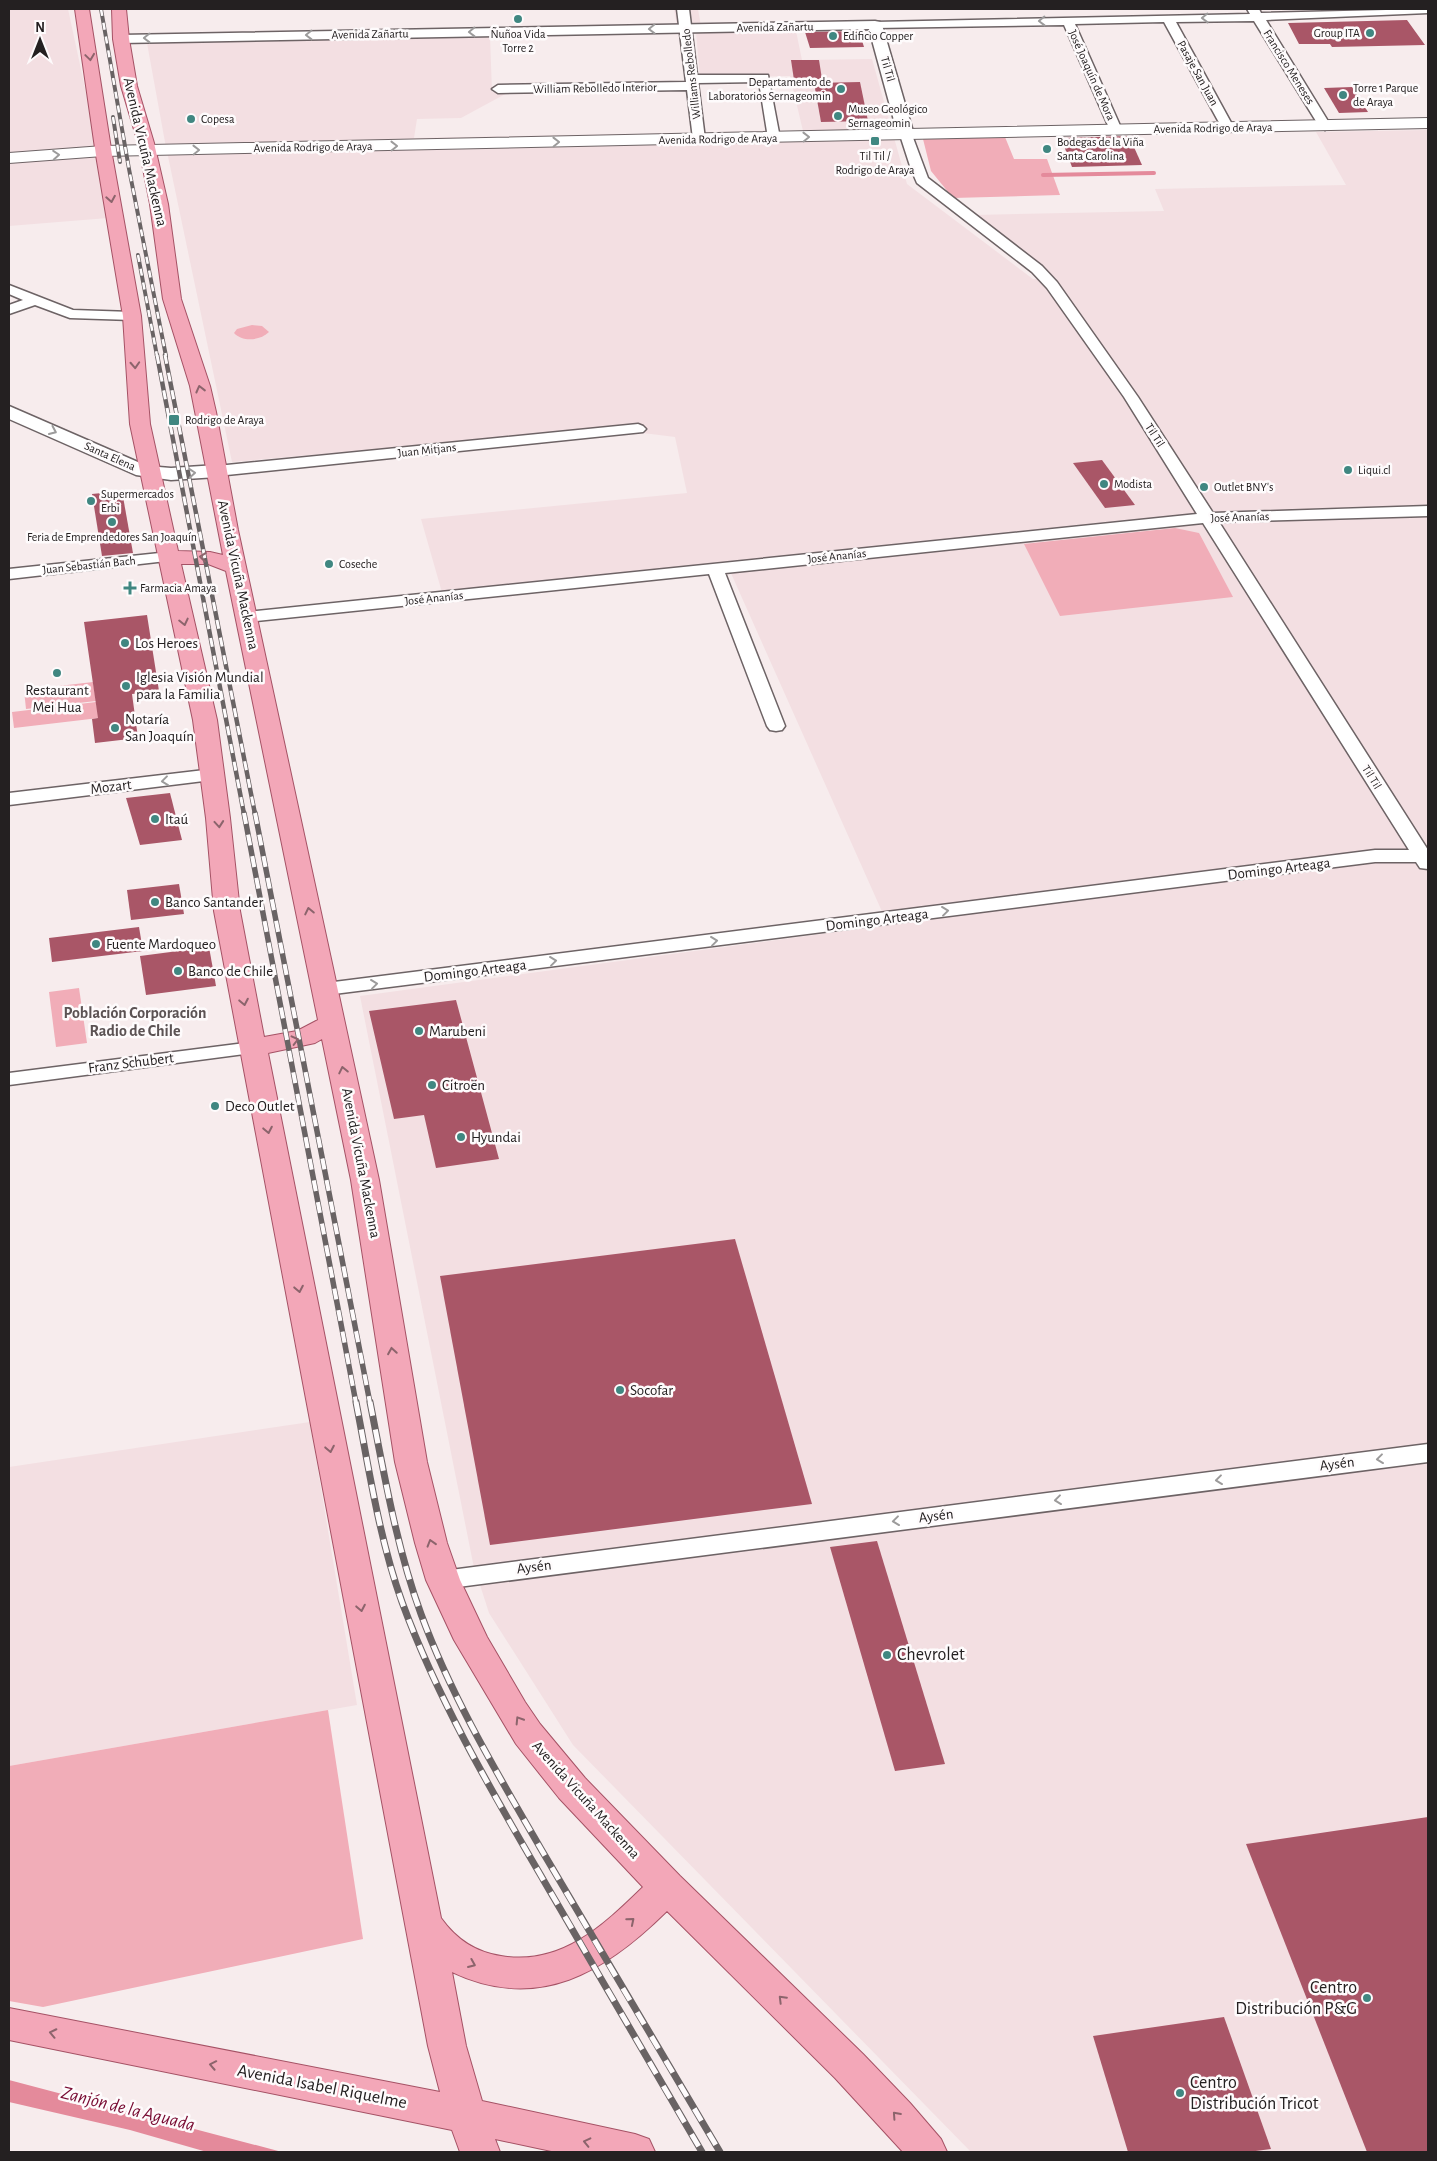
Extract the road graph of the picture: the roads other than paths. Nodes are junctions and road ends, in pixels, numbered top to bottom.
1 (82, 9) edge
2 (119, 9) edge
3 (684, 9) edge
4 (1428, 10) edge
5 (1255, 13) edge
6 (1168, 18) junction
7 (1068, 21) junction
8 (875, 25) junction
9 (686, 28) junction
10 (121, 39) junction
11 (692, 83) junction
12 (498, 89) dead end
13 (1428, 124) edge
14 (1325, 126) junction
15 (1228, 128) junction
16 (1116, 130) junction
17 (906, 135) junction
18 (774, 138) junction
19 (698, 139) junction
20 (103, 151) junction
21 (148, 151) junction
22 (9, 158) edge
23 (9, 289) edge
24 (35, 300) junction
25 (9, 310) edge
26 (132, 316) junction
27 (9, 412) edge
28 (638, 429) dead end
29 (217, 471) junction
30 (150, 472) junction
31 (1428, 511) edge
32 (1208, 518) junction
33 (169, 557) junction
34 (236, 567) junction
35 (715, 569) junction
36 (9, 574) edge
37 (247, 617) junction
38 (776, 726) dead end
39 (213, 775) junction
40 (9, 799) edge
41 (1426, 860) edge
42 (326, 989) junction
43 (333, 1023) junction
44 (252, 1048) junction
45 (9, 1079) edge
46 (1428, 1453) edge
47 (443, 1580) junction
48 (667, 1887) junction
49 (423, 1922) junction
50 (9, 2024) edge
51 (466, 2116) junction
52 (480, 2152) edge
53 (635, 2152) edge
54 (927, 2152) edge

1 -> 20 main road
2 - 10 main road, Avenida Vicuña Mackenna
3 - 9 street, Williams Rebolledo
4 - 5 street, Avenida Zañartu
5 -> 6 street, Avenida Zañartu
5 - 14 street, Francisco Meneses
6 - 7 street, Avenida Zañartu
6 - 15 street, Pasaje San Juan
7 -> 8 street, Avenida Zañartu
7 - 16 street, José Joaquín de Mora
8 - 9 street, Avenida Zañartu
8 - 17 street, Til Til
9 -> 10 street, Avenida Zañartu
9 - 11 street, Williams Rebolledo
10 - 21 main road, Avenida Vicuña Mackenna
11 - 12 street, William Rebolledo Interior
11 - 18 street, William Rebolledo Interior
11 - 19 street, Williams Rebolledo
13 - 14 main road, Avenida Rodrigo de Araya
14 - 15 main road, Avenida Rodrigo de Araya
15 - 16 main road, Avenida Rodrigo de Araya
16 - 17 main road, Avenida Rodrigo de Araya
18 -> 17 main road, Avenida Rodrigo de Araya
17 - 32 street, Til Til
18 - 19 main road, Avenida Rodrigo de Araya
21 -> 19 main road, Avenida Rodrigo de Araya
20 - 21 main road, Avenida Rodrigo de Araya
22 -> 20 main road, Avenida Rodrigo de Araya
20 -> 26 main road
29 -> 21 main road, Avenida Vicuña Mackenna
23 - 24 street
24 - 25 street
24 - 26 street
26 -> 30 main road
27 -> 30 street, Santa Elena
28 - 29 street, Juan Mitjans
30 -> 29 street, Santa Elena
29 - 34 main road, Avenida Vicuña Mackenna
30 - 33 main road
31 - 32 street, José Ananías
32 - 35 street, José Ananías
32 - 41 street, Til Til
34 -> 33 main road
33 - 36 street, Juan Sebastián Bach
33 -> 39 main road
34 - 37 main road, Avenida Vicuña Mackenna
35 - 37 street, José Ananías
35 - 38 street
42 -> 37 main road, Avenida Vicuña Mackenna
39 -> 40 street, Mozart
39 -> 44 main road
42 -> 41 street, Domingo Arteaga
42 - 43 main road, Avenida Vicuña Mackenna
44 -> 43 main road
47 -> 43 main road, Avenida Vicuña Mackenna
44 - 45 street, Franz Schubert
44 -> 49 main road
46 -> 47 street, Aysén
48 -> 47 main road, Avenida Vicuña Mackenna
49 -> 48 main road
54 -> 48 main road, Avenida Vicuña Mackenna
49 - 51 main road
51 -> 50 main road, Avenida Isabel Riquelme
51 - 52 main road
53 -> 51 main road, Avenida Isabel Riquelme

